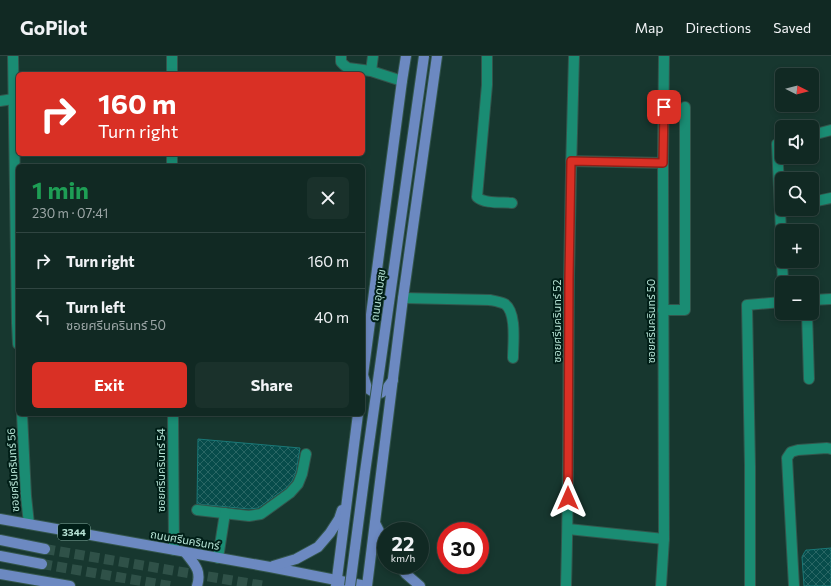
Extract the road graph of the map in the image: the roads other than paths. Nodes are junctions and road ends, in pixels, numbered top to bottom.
1 (12, 56) edge
2 (172, 56) edge
3 (341, 56) edge
4 (373, 56) edge
5 (406, 56) edge
6 (424, 56) edge
7 (436, 56) edge
8 (487, 56) edge
9 (574, 56) edge
10 (664, 56) edge
11 (372, 71) junction
12 (172, 72) edge
13 (402, 81) junction
14 (13, 99) junction
15 (0, 101) edge
16 (684, 107) dead end
17 (831, 130) edge
18 (819, 133) edge
19 (571, 161) junction
20 (663, 163) junction
21 (831, 198) edge
22 (819, 201) edge
23 (512, 202) dead end
24 (16, 267) edge
25 (403, 298) junction
26 (831, 299) edge
27 (819, 300) edge
28 (775, 303) edge
29 (663, 310) junction
30 (807, 320) edge
31 (513, 358) dead end
32 (365, 360) edge
33 (809, 379) dead end
34 (393, 380) junction
35 (365, 382) edge
36 (22, 416) edge
37 (173, 416) edge
38 (358, 416) edge
39 (831, 449) edge
40 (306, 454) dead end
41 (347, 499) junction
42 (196, 510) dead end
43 (225, 514) junction
44 (0, 519) edge
45 (375, 523) junction
46 (29, 524) junction
47 (377, 527) edge
48 (568, 529) junction
49 (664, 539) junction
50 (0, 540) edge
51 (45, 549) tunnel mouth
52 (174, 550) junction
53 (185, 552) junction
54 (0, 556) edge
55 (218, 558) junction
56 (42, 564) tunnel mouth
57 (270, 567) junction
58 (0, 574) edge
59 (406, 574) edge
60 (33, 583) edge
61 (336, 583) edge
62 (70, 586) edge
63 (197, 586) edge
64 (350, 586) edge
65 (367, 586) edge
66 (420, 586) edge
67 (566, 586) edge
68 (661, 586) edge
69 (750, 586) edge
70 (794, 586) edge

1 - 14 street
2 - 12 street
3 - 11 street
4 - 11 street
5 - 13 main road, ถนนอุดมสุข
6 - 64 main road, ถนนอุดมสุข, bridge
7 - 25 main road
8 - 23 street
9 - 19 street, ซอยศรีนครินทร์ 52
10 - 20 street, ซอยศรีนครินทร์ 50
11 - 13 street
13 - 32 main road, ถนนอุดมสุข
14 - 15 street
14 - 24 street
16 - 29 street
17 - 18 street
19 - 20 street
19 - 48 street, ซอยศรีนครินทร์ 52
20 - 29 street, ซอยศรีนครินทร์ 50
21 - 22 street
25 - 31 street
25 - 34 main road
26 - 27 street
28 - 69 street
29 - 49 street, ซอยศรีนครินทร์ 50
30 - 33 street
34 - 35 main road
34 - 45 main road
36 - 46 street, ซอยศรีนครินทร์ 56
37 - 52 street, ซอยศรีนครินทร์ 54
38 - 41 main road
39 - 70 street
40 - 43 street
41 - 57 main road
41 - 61 main road
42 - 43 street
43 - 55 street
44 - 46 main road, ถนนศรีนครินทร์ / 3344
45 - 47 main road
45 - 65 main road
46 - 52 main road, ถนนศรีนครินทร์ / 3344
48 - 49 street
48 - 67 street, ซอยศรีนครินทร์ 52
49 - 68 street, ซอยศรีนครินทร์ 50
50 - 51 main road, 3344
52 - 53 main road, ถนนศรีนครินทร์
53 - 55 main road, ถนนศรีนครินทร์
53 - 63 main road
54 - 56 main road
55 - 57 main road, ถนนศรีนครินทร์
57 - 61 main road, ถนนศรีนครินทร์
58 - 60 main road
59 - 66 main road
60 - 62 main road
61 - 65 main road, ถนนศรีนครินทร์

